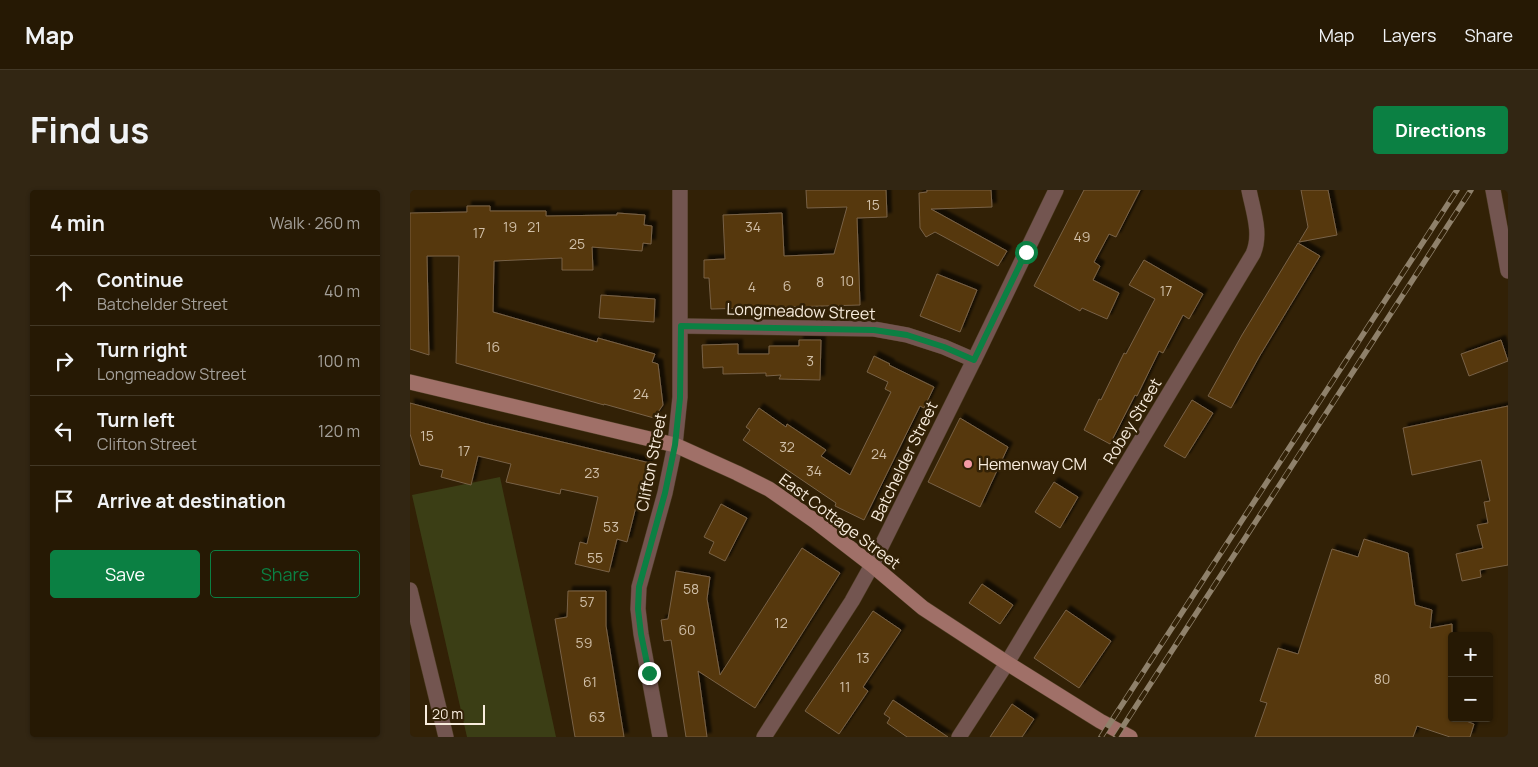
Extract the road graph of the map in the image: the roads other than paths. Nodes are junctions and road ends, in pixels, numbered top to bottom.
1 (680, 190) edge
2 (1056, 190) edge
3 (1249, 190) edge
4 (1493, 190) edge
5 (1508, 271) edge
6 (681, 326) junction
7 (974, 360) junction
8 (410, 382) edge
9 (675, 445) junction
10 (872, 565) junction
11 (410, 590) edge
12 (1007, 663) junction
13 (446, 737) edge
14 (660, 737) edge
15 (764, 737) edge
16 (959, 737) edge
17 (1130, 737) edge

1 - 6 street, Clifton Street
2 - 7 street, Batchelder Street
3 - 12 street, Robey Street
4 - 5 street
6 - 7 street, Longmeadow Street
6 - 9 street, Clifton Street
7 - 10 street, Batchelder Street
8 - 9 street, East Cottage Street
9 - 10 street, East Cottage Street
9 - 14 street, Clifton Street
10 - 12 street, East Cottage Street
10 - 15 street, Batchelder Street
11 - 13 street
12 - 16 street, Robey Street
12 - 17 street, East Cottage Street

